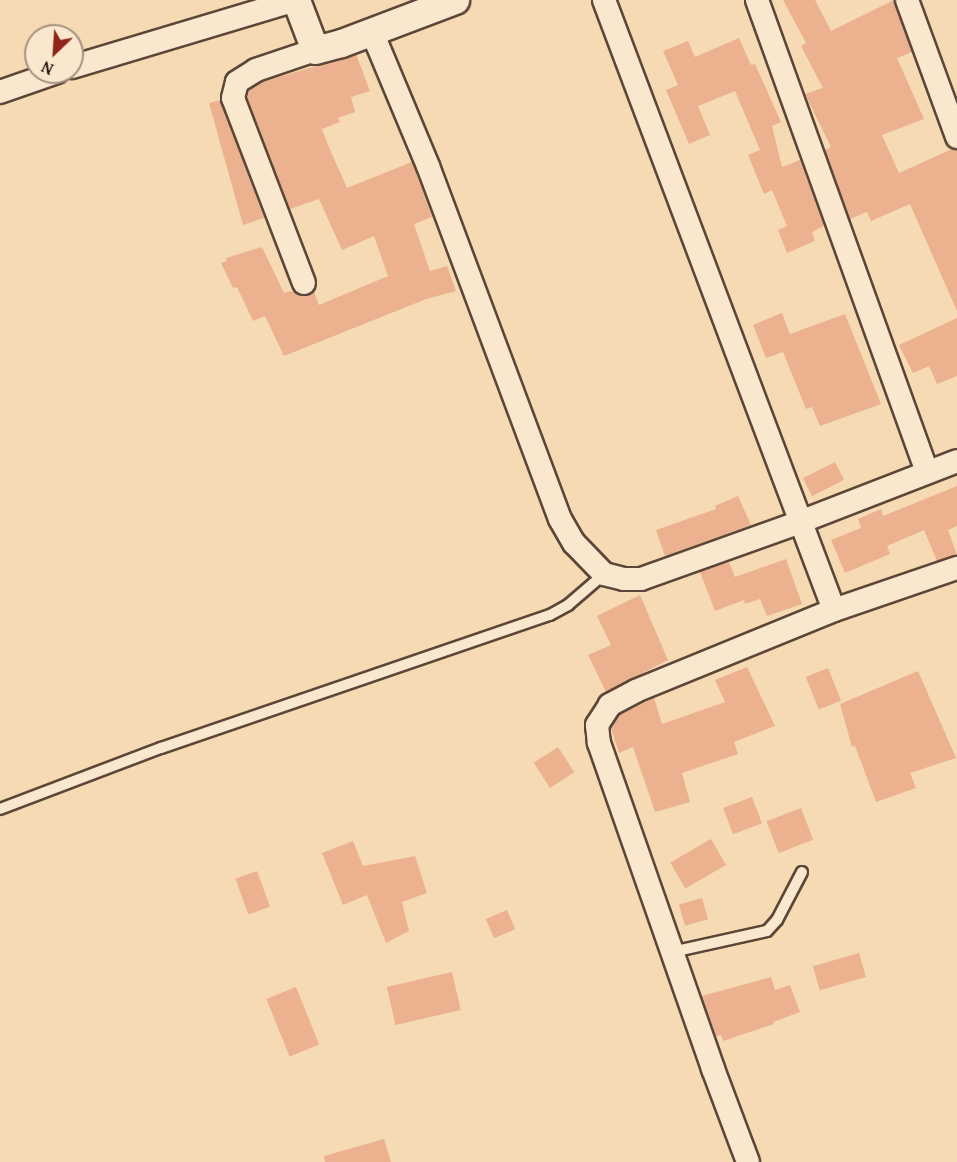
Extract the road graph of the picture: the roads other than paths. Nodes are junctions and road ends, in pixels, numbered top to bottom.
1 (296, 0) edge
2 (455, 0) edge
3 (604, 0) edge
4 (757, 0) edge
5 (908, 0) edge
6 (372, 32) junction
7 (315, 50) junction
8 (84, 63) edge
9 (24, 84) edge
10 (0, 92) edge
11 (957, 137) edge
12 (304, 283) dead end
13 (957, 461) edge
14 (927, 472) junction
15 (800, 522) junction
16 (957, 568) edge
17 (604, 574) junction
18 (834, 610) junction
19 (0, 808) edge
20 (802, 872) dead end
21 (672, 952) junction
22 (748, 1162) edge

1 - 7 street
1 - 8 street
2 - 6 street
3 - 15 street
4 - 14 street
5 - 11 street
6 - 7 street
6 - 17 street
7 - 12 street
9 - 10 street
13 - 14 street
14 - 15 street
15 - 17 street
15 - 18 street
16 - 18 street
17 - 19 lane
18 - 21 street
20 - 21 lane
21 - 22 street

